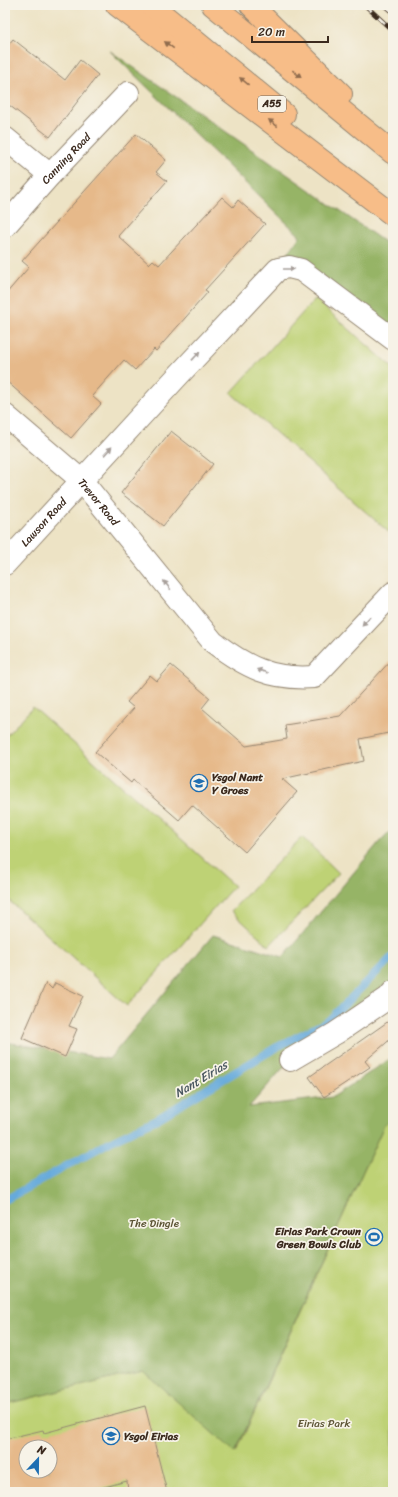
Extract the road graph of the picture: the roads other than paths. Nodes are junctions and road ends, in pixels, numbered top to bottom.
1 (117, 5) edge
2 (151, 5) edge
3 (213, 5) edge
4 (251, 5) edge
5 (128, 93) dead end
6 (5, 138) edge
7 (393, 145) edge
8 (393, 153) edge
9 (50, 174) junction
10 (393, 203) edge
11 (393, 215) edge
12 (5, 226) edge
13 (393, 339) edge
14 (5, 415) edge
15 (82, 480) junction
16 (5, 564) edge
17 (393, 593) edge
18 (393, 992) edge
19 (290, 1060) dead end

11 -> 1 highway
10 -> 2 highway, A55
3 -> 8 highway
4 - 7 highway
5 - 9 street, Canning Road
6 - 9 street
9 - 12 street, Canning Road
15 -> 13 street, Trevor Road
14 - 15 street
15 - 16 street, Lawson Road
17 -> 15 street, Trevor Road
18 - 19 street

